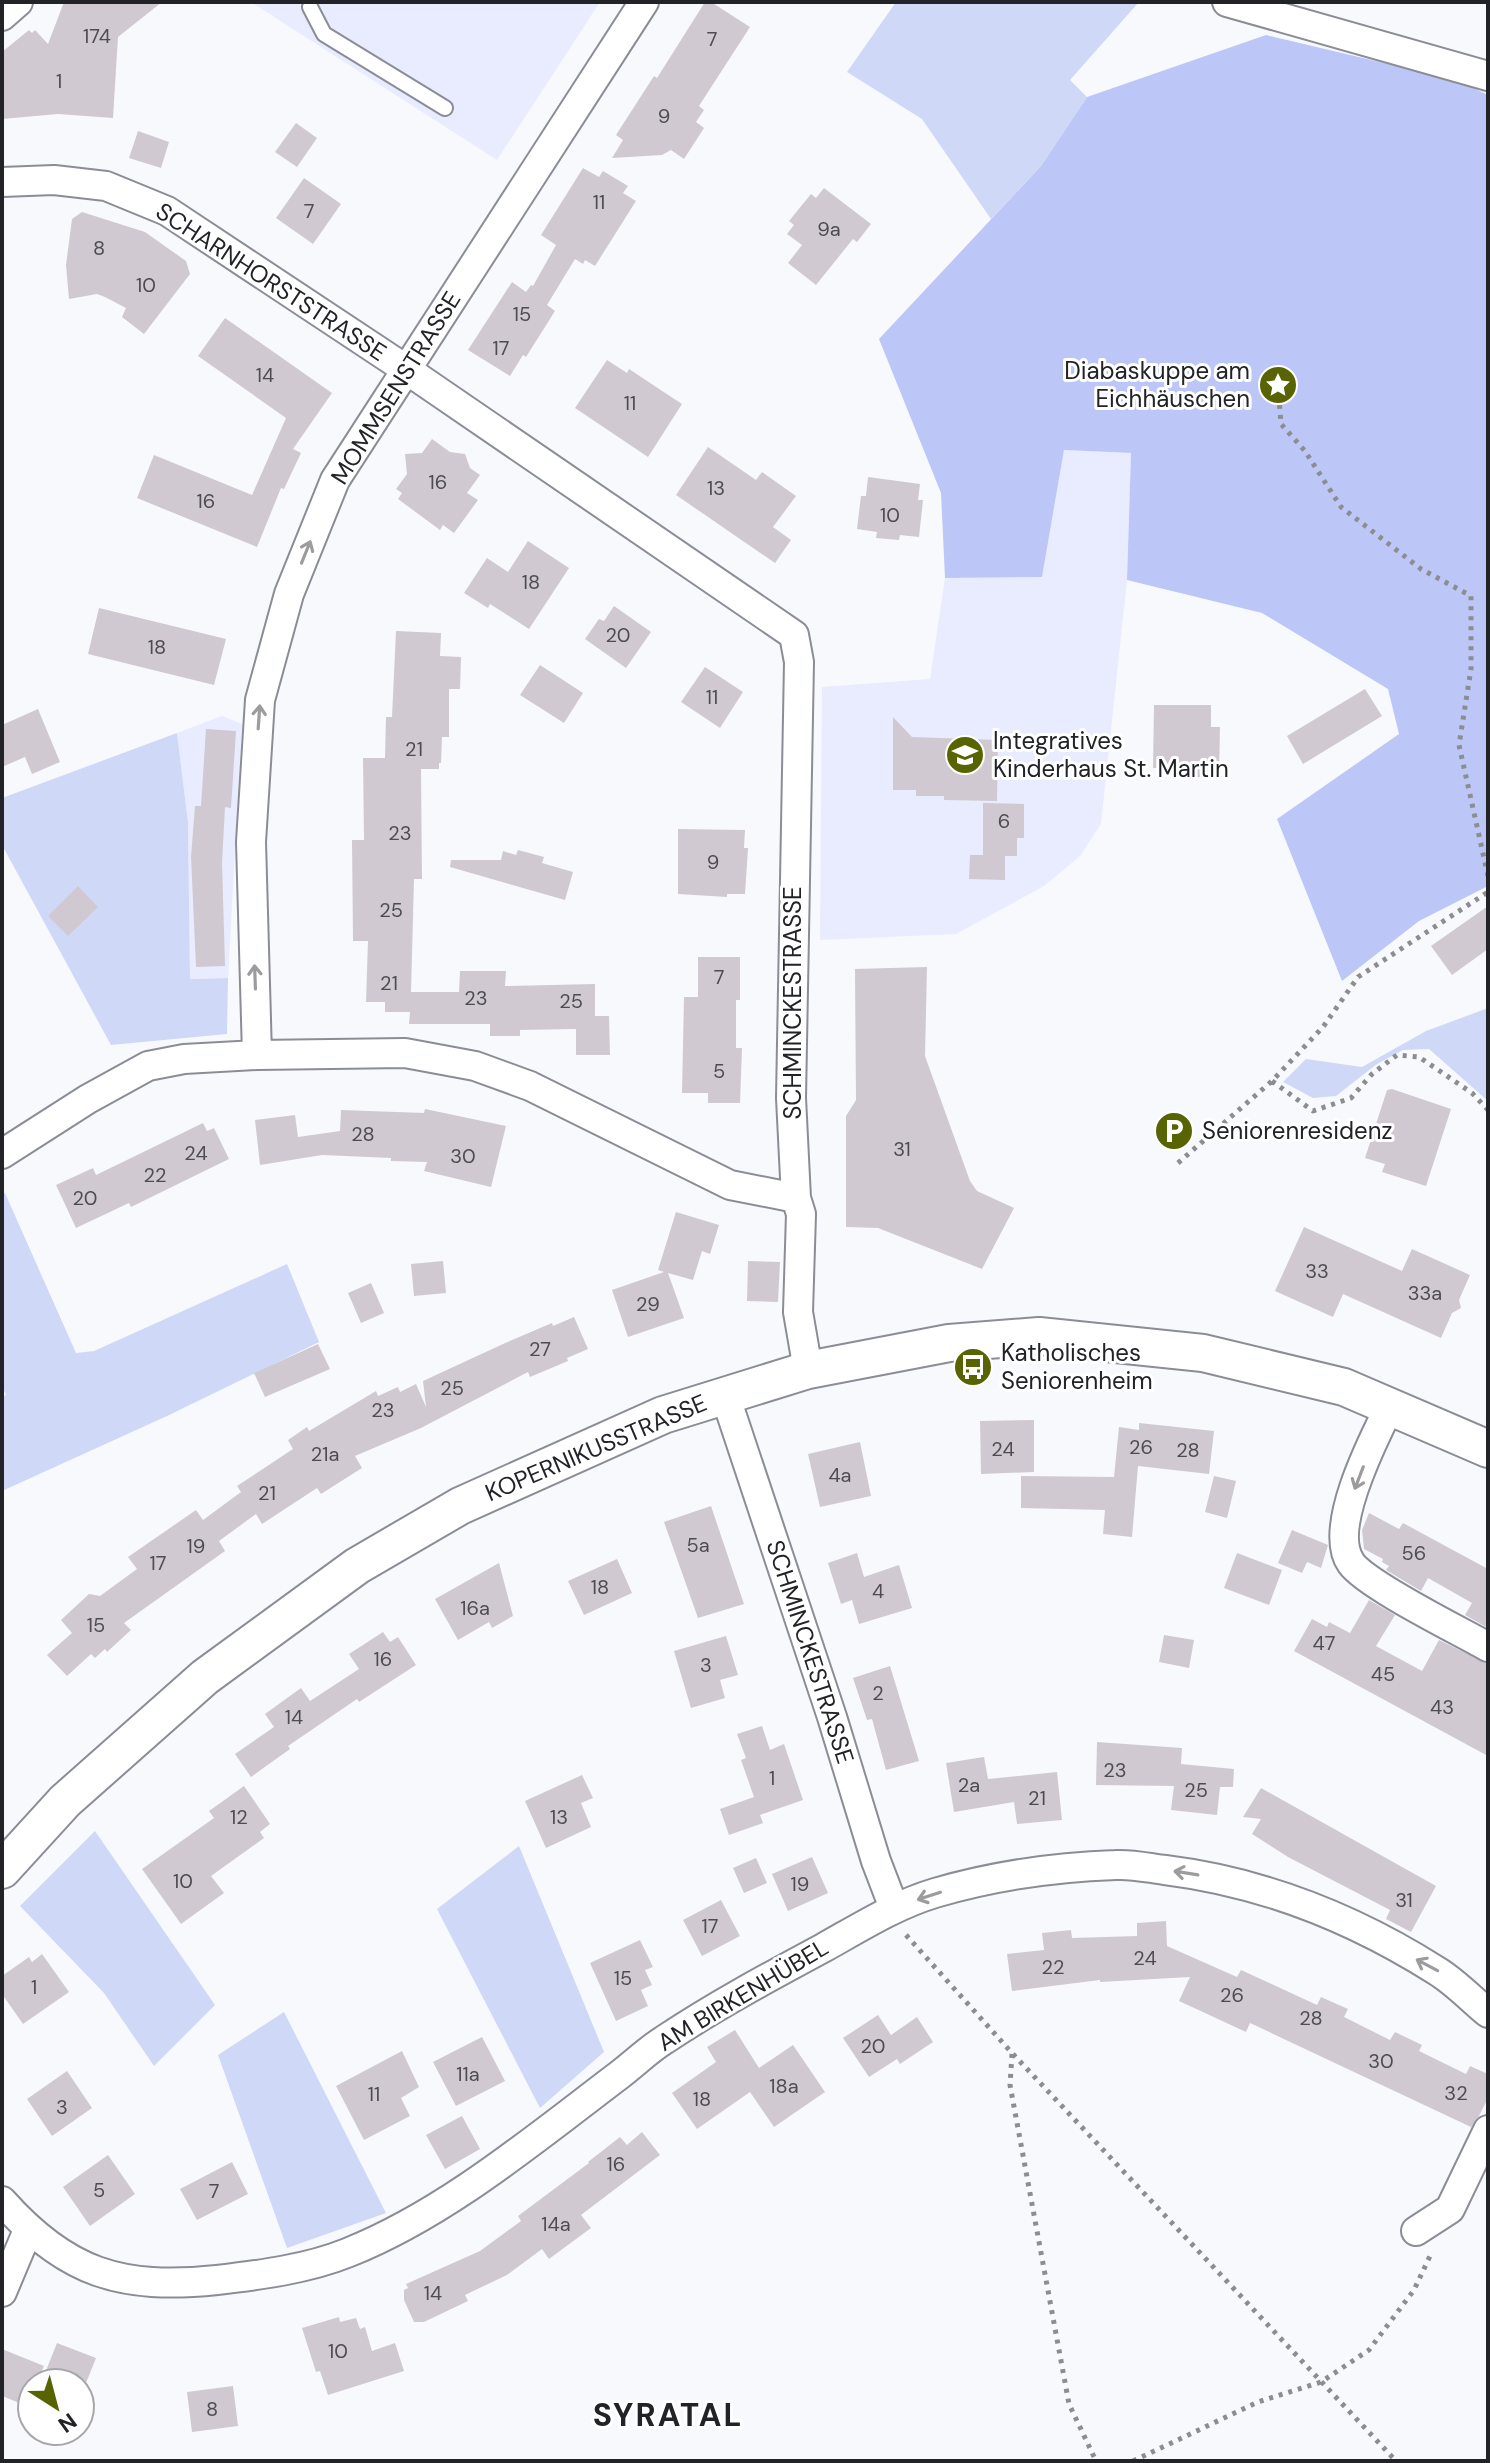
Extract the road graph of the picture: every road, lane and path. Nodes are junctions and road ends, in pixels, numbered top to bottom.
1 (18, 2) edge
2 (644, 2) edge
3 (1227, 2) edge
4 (310, 7) dead end
5 (2, 16) edge
6 (1488, 76) edge
7 (445, 108) dead end
8 (2, 182) edge
9 (407, 370) junction
10 (1278, 385) dead end
11 (794, 635) joint
12 (1488, 876) edge
13 (1488, 892) edge
14 (257, 1055) junction
15 (1272, 1081) junction
16 (1488, 1110) edge
17 (2, 1154) edge
18 (1178, 1163) dead end
19 (796, 1198) junction
20 (808, 1370) junction
21 (725, 1395) junction
22 (1390, 1406) junction
23 (1488, 1449) edge
24 (1488, 1647) edge
25 (2, 1870) edge
26 (894, 1908) junction
27 (1488, 2013) edge
28 (1012, 2053) junction
29 (1488, 2130) edge
30 (2, 2201) edge
31 (28, 2230) junction
32 (1416, 2231) joint
33 (2, 2292) edge
34 (1321, 2382) junction
35 (1096, 2461) edge
36 (1133, 2461) edge
37 (1396, 2461) edge

1 - 5 street
2 - 9 street, MOMMSENSTRASSE
3 - 6 street
4 - 7 lane
8 - 9 street, SCHARNHORSTSTRASSE
9 - 11 street, SCHARNHORSTSTRASSE
14 -> 9 street, MOMMSENSTRASSE
10 - 12 path
11 - 19 street, SCHMINCKESTRASSE
13 - 15 path
14 - 17 street
14 - 19 street
15 - 16 path
15 - 18 path
19 - 20 street, SCHMINCKESTRASSE
20 - 21 street, KOPERNIKUSSTRASSE
20 - 22 street, KOPERNIKUSSTRASSE
21 - 25 street, KOPERNIKUSSTRASSE
21 - 26 street, SCHMINCKESTRASSE
22 - 23 street, KOPERNIKUSSTRASSE
22 -> 24 street
27 -> 26 street, AM BIRKENHÜBEL
26 - 28 path
26 - 31 street, AM BIRKENHÜBEL
28 - 34 path
28 - 35 path
29 - 32 street
30 - 31 street, AM BIRKENHÜBEL
31 - 33 street
32 - 34 path
34 - 36 path
34 - 37 path

